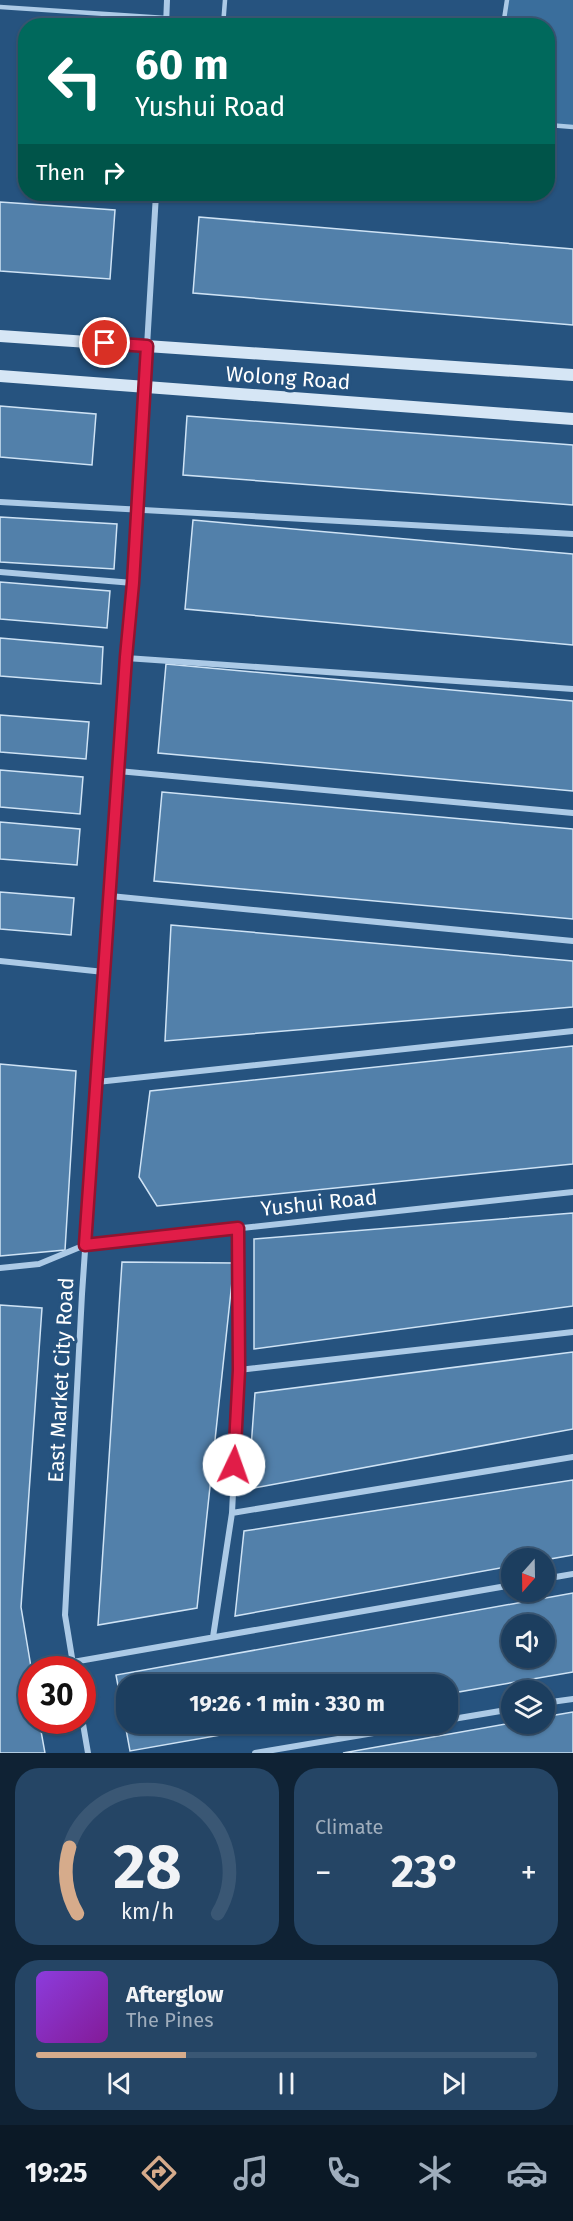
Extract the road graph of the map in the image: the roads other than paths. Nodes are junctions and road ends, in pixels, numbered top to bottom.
1 (167, 0) edge
2 (225, 0) edge
3 (507, 0) edge
4 (0, 7) edge
5 (122, 18) edge
6 (166, 18) edge
7 (224, 18) edge
8 (504, 18) edge
9 (555, 126) edge
10 (573, 127) edge
11 (156, 201) edge
12 (0, 336) edge
13 (147, 346) junction
14 (573, 375) edge
15 (0, 376) edge
16 (146, 386) junction
17 (573, 419) edge
18 (0, 502) edge
19 (136, 510) junction
20 (573, 534) edge
21 (0, 572) edge
22 (133, 583) junction
23 (126, 657) junction
24 (573, 689) edge
25 (118, 771) junction
26 (573, 813) edge
27 (110, 896) junction
28 (573, 941) edge
29 (0, 961) edge
30 (104, 972) junction
31 (573, 1031) edge
32 (97, 1082) junction
33 (573, 1192) edge
34 (238, 1228) junction
35 (85, 1245) junction
36 (0, 1268) edge
37 (573, 1332) edge
38 (239, 1370) junction
39 (573, 1457) edge
40 (232, 1513) junction
41 (573, 1575) edge
42 (555, 1578) edge
43 (501, 1587) edge
44 (213, 1637) junction
45 (72, 1656) edge
46 (96, 1658) edge
47 (573, 1699) edge
48 (555, 1701) edge
49 (501, 1711) edge
50 (458, 1718) edge
51 (85, 1734) edge
52 (368, 1734) edge
53 (88, 1753) edge
54 (255, 1753) edge

1 - 6 street
2 - 7 lane
3 - 8 lane
4 - 5 lane
9 - 10 lane
11 - 13 street, East Market City Road
12 - 13 main road, Wolong Road
13 - 14 main road, Wolong Road
13 - 16 street, East Market City Road
15 - 16 main road, Wolong Road
16 - 17 main road, Wolong Road
16 - 19 street, East Market City Road
18 - 19 street
19 - 20 street
19 - 22 street, East Market City Road
21 - 22 street
22 - 23 street, East Market City Road
23 - 24 street
23 - 25 street, East Market City Road
25 - 26 street
25 - 27 street, East Market City Road
27 - 28 street
27 - 30 street, East Market City Road
29 - 30 street
30 - 32 street, East Market City Road
31 - 32 street
32 - 35 street, East Market City Road
33 - 34 street, Yushui Road
34 - 35 street, Yushui Road
34 - 38 street
35 - 36 street, Yushui Road
35 - 45 street, East Market City Road
37 - 38 street
38 - 40 street
39 - 40 street
40 - 44 street
41 - 42 street
43 - 44 street
44 - 46 street
47 - 48 street
49 - 50 street
51 - 53 street
52 - 54 street

